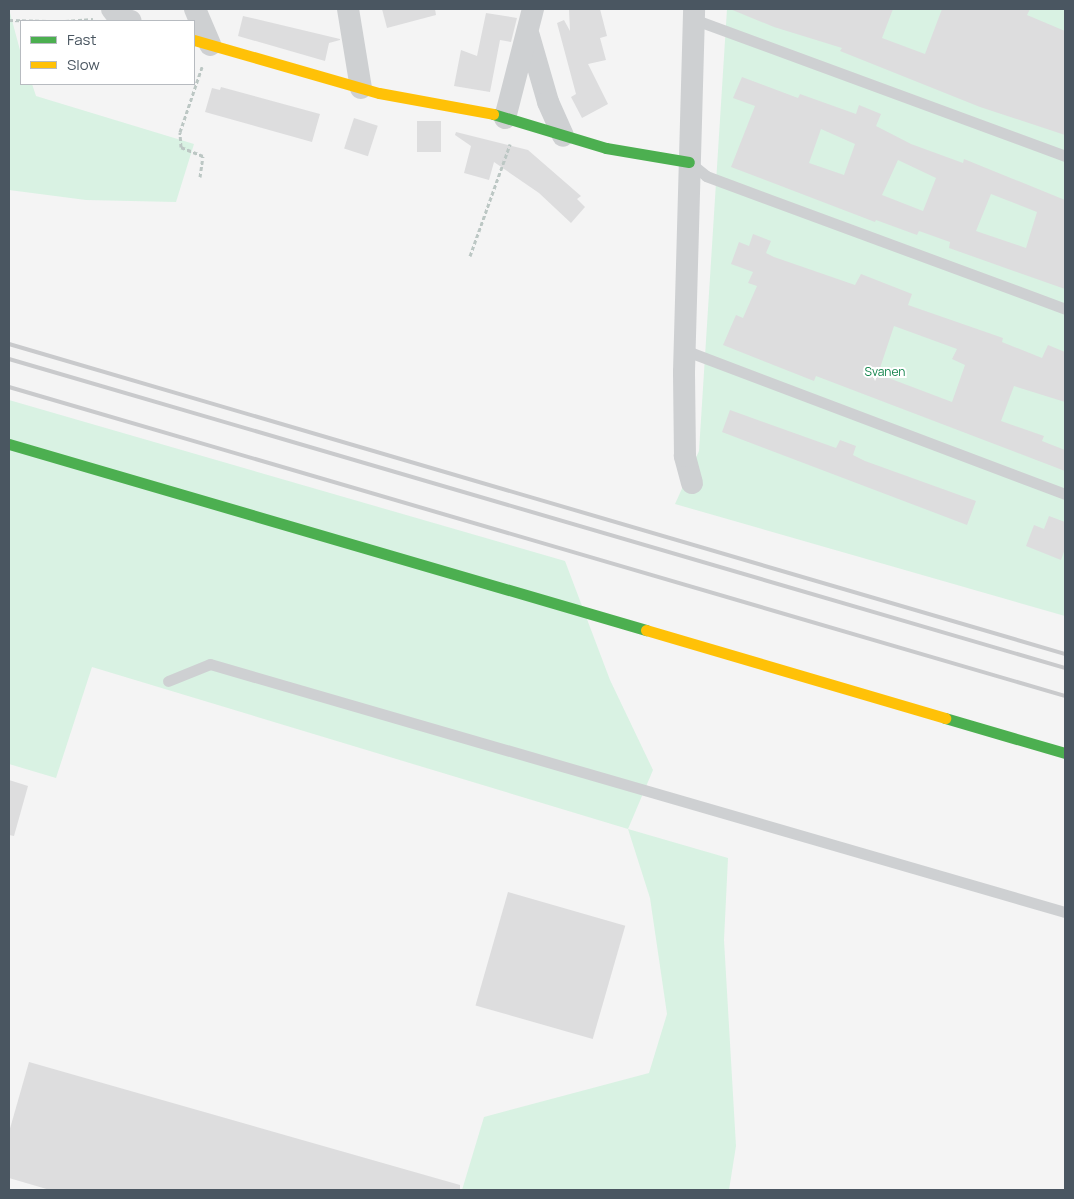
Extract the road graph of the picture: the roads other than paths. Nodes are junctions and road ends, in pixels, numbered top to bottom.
1 (112, 9) edge
2 (195, 9) edge
3 (348, 9) edge
4 (533, 9) edge
5 (693, 14) edge
6 (127, 20) edge
7 (528, 32) junction
8 (202, 42) edge
9 (361, 88) junction
10 (511, 120) junction
11 (563, 136) junction
12 (1065, 156) edge
13 (689, 162) junction
14 (1065, 309) edge
15 (684, 350) junction
16 (9, 444) edge
17 (692, 483) dead end
18 (1065, 494) edge
19 (168, 680) dead end
20 (1065, 753) edge
21 (1065, 912) edge

1 - 6 street
2 - 8 street
3 - 9 street
4 - 7 street
5 - 12 lane
5 - 13 street
7 - 10 street
7 - 11 street
8 - 9 main road
9 - 10 main road
10 - 11 main road
11 - 13 main road
13 - 14 lane
13 - 15 street
15 - 17 street
15 - 18 lane
16 - 20 main road
19 - 21 lane

